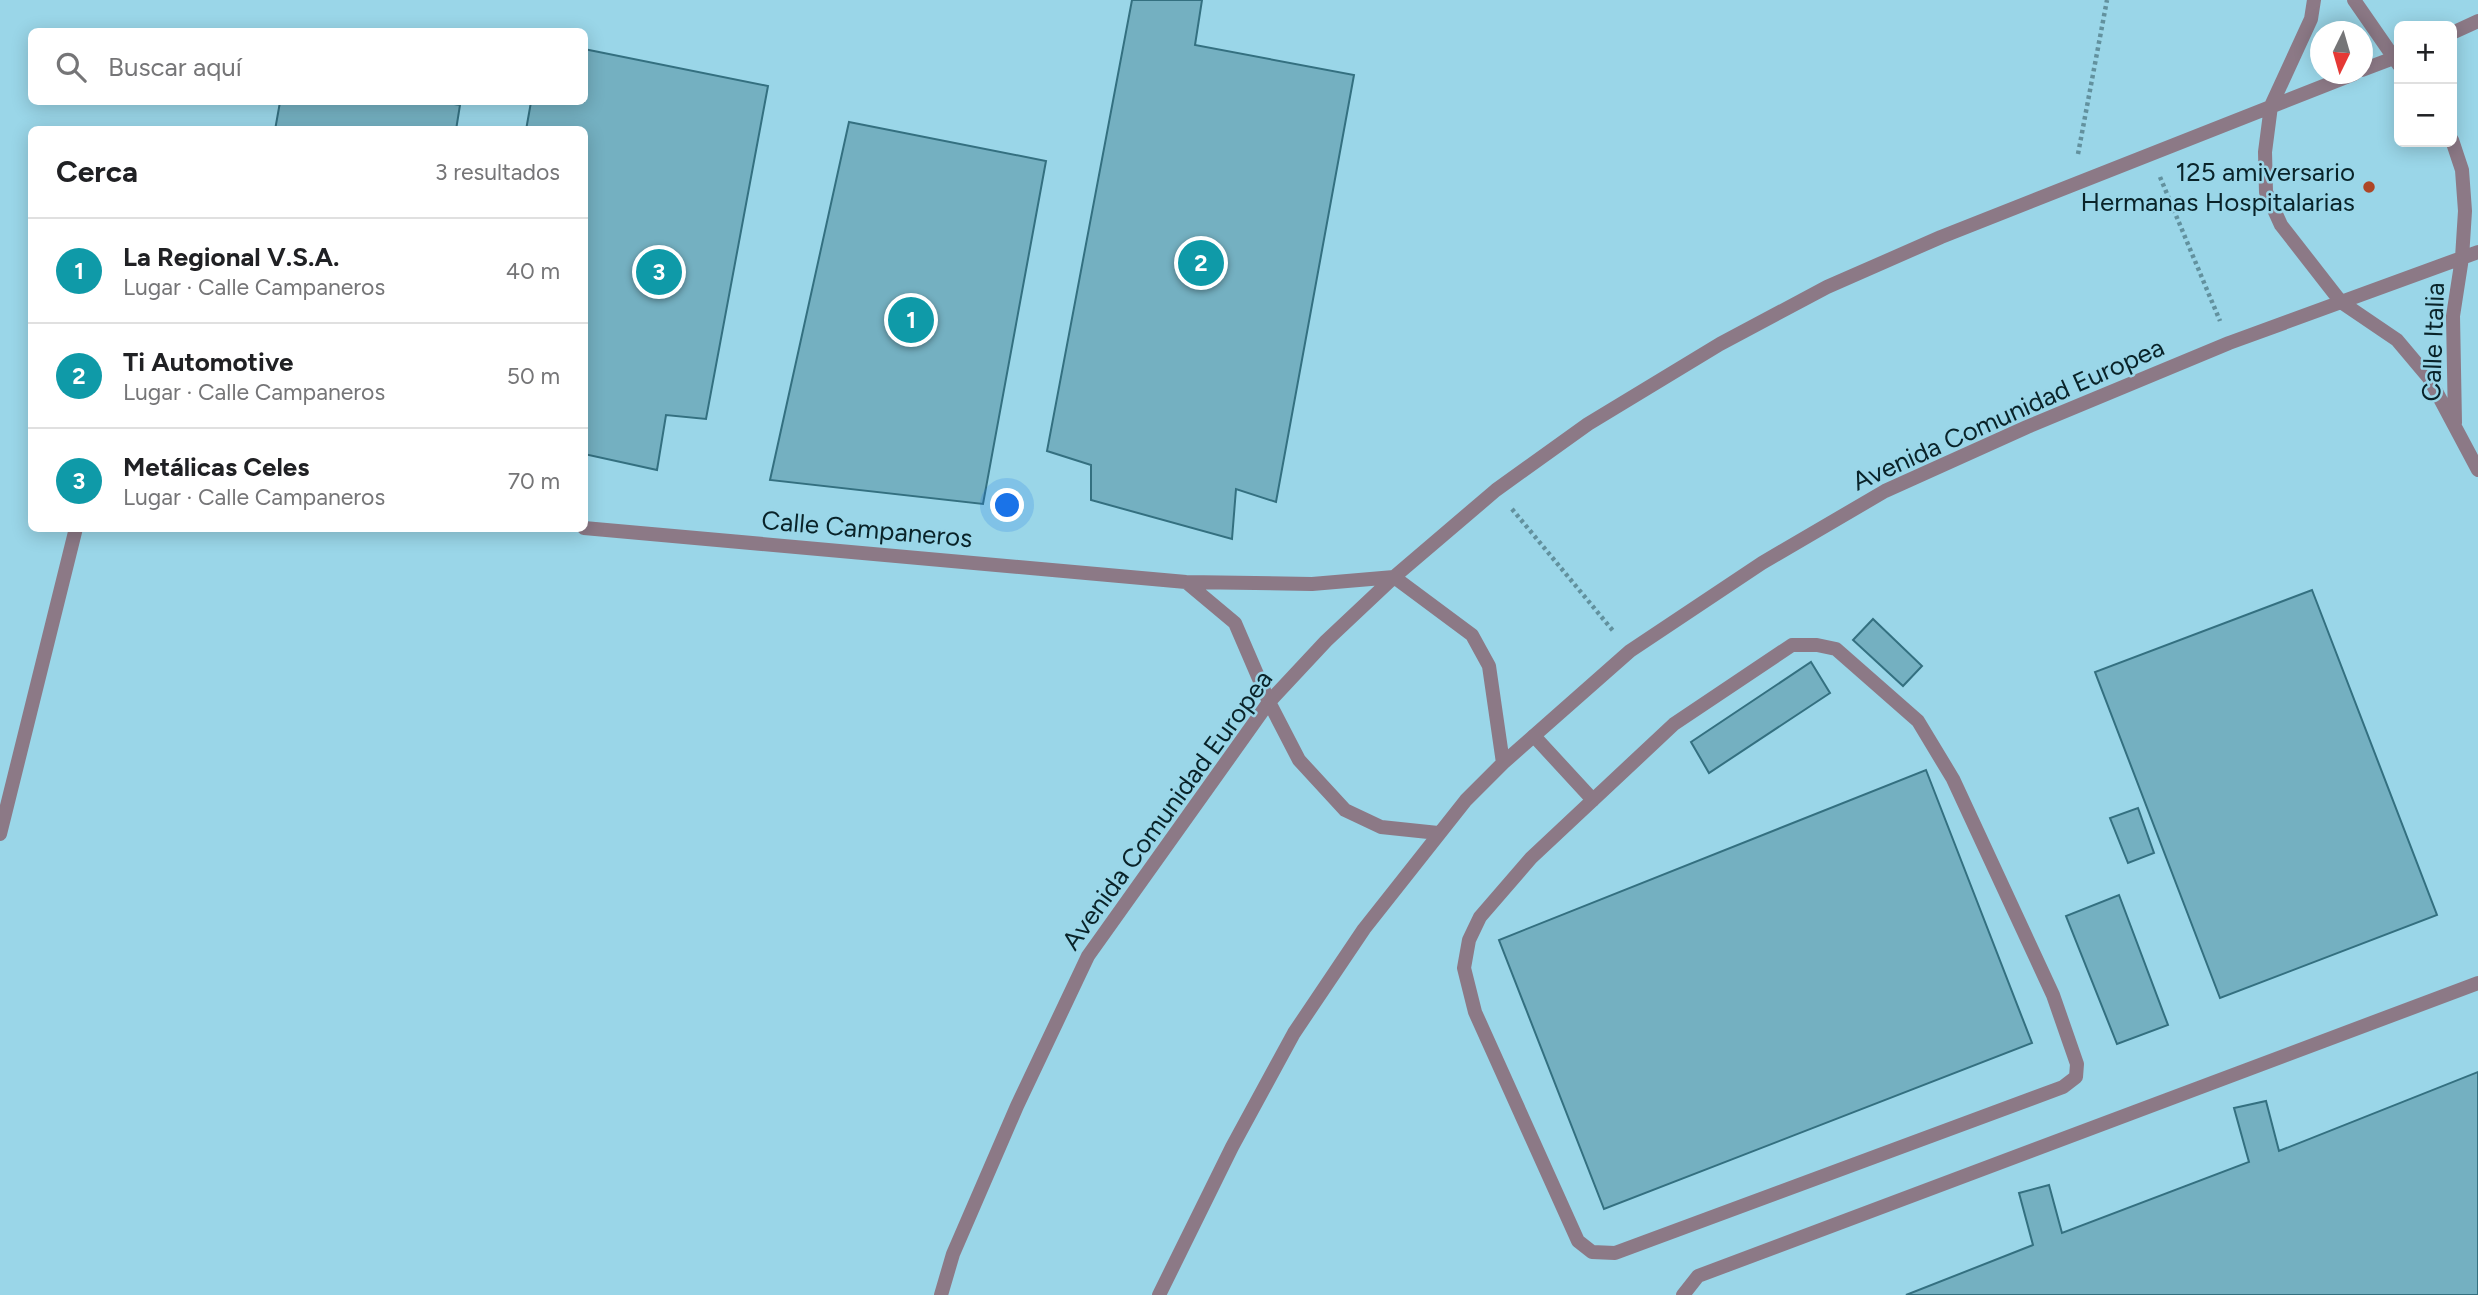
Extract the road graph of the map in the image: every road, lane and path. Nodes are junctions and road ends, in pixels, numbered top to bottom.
1 (2107, 0) edge
2 (2314, 0) edge
3 (2354, 0) edge
4 (2478, 21) edge
5 (2457, 31) edge
6 (2394, 56) edge
7 (2394, 61) edge
8 (2373, 67) edge
9 (2328, 84) edge
10 (2271, 106) junction
11 (2454, 147) edge
12 (2150, 154) junction
13 (2072, 185) junction
14 (2478, 251) edge
15 (2462, 258) junction
16 (2342, 302) junction
17 (2229, 343) junction
18 (2455, 427) junction
19 (2478, 470) edge
20 (1496, 491) junction
21 (588, 528) edge
22 (75, 532) edge
23 (1394, 577) junction
24 (1186, 582) junction
25 (1630, 651) junction
26 (1269, 702) junction
27 (1534, 736) junction
28 (1503, 763) junction
29 (1593, 800) junction
30 (1438, 833) junction
31 (0, 834) edge
32 (2478, 983) edge
33 (941, 1295) edge
34 (1159, 1295) edge
35 (1683, 1295) edge

1 - 13 path
2 - 10 street, Calle Italia
3 - 6 street
4 - 5 street
7 - 8 street
9 - 10 street, Avenida Comunidad Europea
10 - 12 street, Avenida Comunidad Europea
10 - 16 street, Calle Italia
11 - 15 street, Calle Italia
12 - 13 street, Avenida Comunidad Europea
12 - 17 path
13 - 20 street, Avenida Comunidad Europea
14 - 15 street, Avenida Comunidad Europea
15 - 16 street, Avenida Comunidad Europea
15 - 18 street, Calle Italia
16 - 17 street, Avenida Comunidad Europea
16 - 18 street, Calle Italia
17 - 25 street, Avenida Comunidad Europea
18 - 19 street, Calle Italia
20 - 23 street, Avenida Comunidad Europea
20 - 25 path
21 - 24 street, Calle Campaneros
22 - 31 street
23 - 24 street, Calle Campaneros
23 - 26 street, Avenida Comunidad Europea
23 - 28 street
24 - 26 street
25 - 27 street, Avenida Comunidad Europea
26 - 30 street
26 - 33 street, Avenida Comunidad Europea
27 - 28 street, Avenida Comunidad Europea
27 - 29 street
28 - 30 street, Avenida Comunidad Europea
29 - 29 street
30 - 34 street, Avenida Comunidad Europea
32 - 35 street

